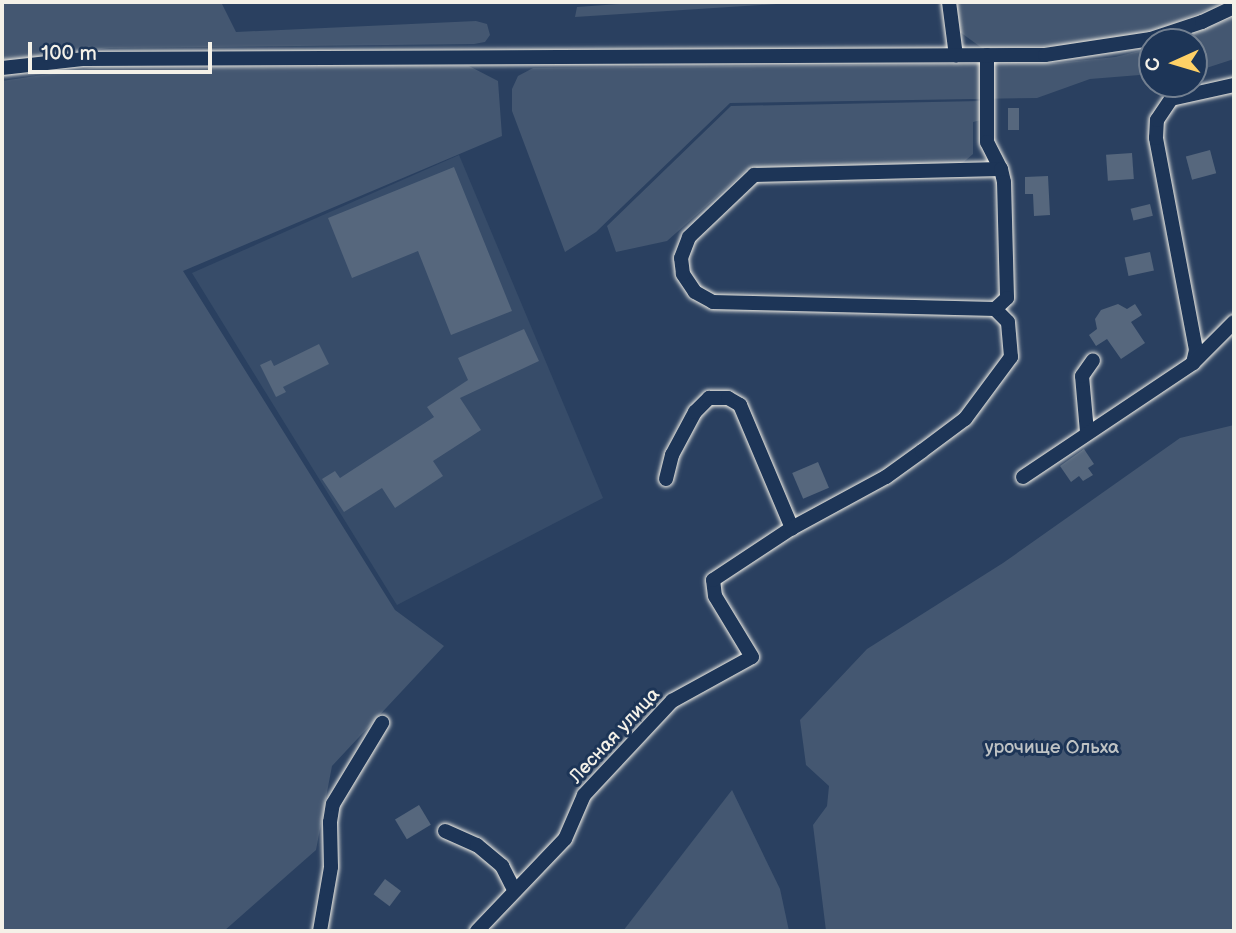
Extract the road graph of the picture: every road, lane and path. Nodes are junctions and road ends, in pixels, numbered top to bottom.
1 (950, 2) edge
2 (1234, 7) edge
3 (987, 55) junction
4 (956, 56) junction
5 (2, 68) edge
6 (1234, 85) edge
7 (1001, 169) junction
8 (1185, 295) junction
9 (1172, 307) dead end
10 (995, 309) junction
11 (1234, 322) edge
12 (1093, 359) dead end
13 (1193, 363) junction
14 (1087, 432) junction
15 (1023, 477) dead end
16 (666, 479) dead end
17 (792, 528) junction
18 (382, 723) dead end
19 (445, 831) dead end
20 (515, 891) junction
21 (320, 931) edge
22 (477, 931) edge

1 - 4 street
2 - 3 street
3 - 4 street
3 - 7 street
4 - 5 street
6 - 8 street
7 - 10 street
7 - 10 street
8 - 9 street
8 - 13 street
10 - 17 street
11 - 13 street
12 - 14 street
13 - 14 street
14 - 15 street
16 - 17 street
17 - 20 street, Лесная улица
18 - 21 street
19 - 20 street
20 - 22 street, Лесная улица

